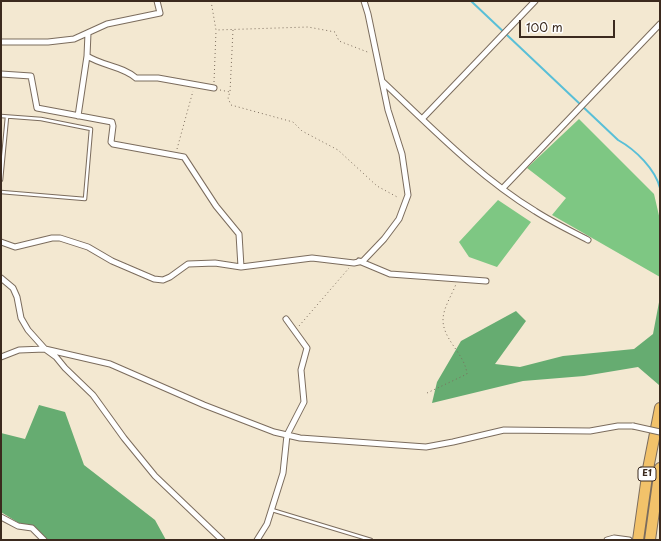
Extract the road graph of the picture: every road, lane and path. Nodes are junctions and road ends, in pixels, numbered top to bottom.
1 (157, 1) edge
2 (211, 1) edge
3 (364, 1) edge
4 (535, 1) edge
5 (660, 24) edge
6 (216, 30) junction
7 (233, 30) junction
8 (88, 33) junction
9 (1, 42) edge
10 (376, 55) junction
11 (87, 56) junction
12 (1, 74) edge
13 (382, 81) junction
14 (195, 84) junction
15 (214, 88) junction
16 (230, 92) junction
17 (1, 116) edge
18 (78, 116) junction
19 (7, 117) junction
20 (422, 119) junction
21 (175, 156) junction
22 (1, 180) edge
23 (503, 188) junction
24 (1, 192) edge
25 (405, 202) junction
26 (588, 240) dead end
27 (1, 242) edge
28 (356, 262) junction
29 (241, 267) junction
30 (1, 278) edge
31 (458, 278) junction
32 (486, 281) dead end
33 (286, 319) dead end
34 (294, 331) junction
35 (45, 349) junction
36 (1, 356) edge
37 (427, 393) dead end
38 (660, 408) edge
39 (660, 432) edge
40 (287, 435) junction
41 (660, 468) edge
42 (272, 510) junction
43 (1, 517) edge
44 (44, 540) edge
45 (222, 540) edge
46 (257, 540) edge
47 (371, 540) edge
48 (607, 540) edge
49 (629, 540) edge
50 (638, 540) edge
51 (650, 540) edge

1 - 8 street
2 - 6 path
3 - 10 street
4 - 20 street
5 - 23 street
6 - 7 path
6 - 15 path
7 - 10 path
7 - 16 path
8 - 9 street
8 - 11 street
10 - 13 street
11 - 14 street
11 - 18 street
12 - 18 street
13 - 20 street
13 - 25 street
14 - 15 street
14 - 21 path
15 - 16 path
16 - 25 path
17 - 19 lane
18 - 21 street
19 - 22 lane
19 - 24 lane
20 - 23 street
21 - 29 street
23 - 26 street
25 - 28 street
27 - 29 street
28 - 29 street
28 - 31 street
28 - 34 path
30 - 35 street
31 - 32 street
31 - 37 path
33 - 34 street
34 - 40 street
35 - 36 street
35 - 40 street
35 - 45 street
38 - 50 highway, E1
39 - 40 street, bridge
40 - 42 street
41 - 51 highway, E1
42 - 46 street
42 - 47 lane
43 - 44 street
48 - 49 street

